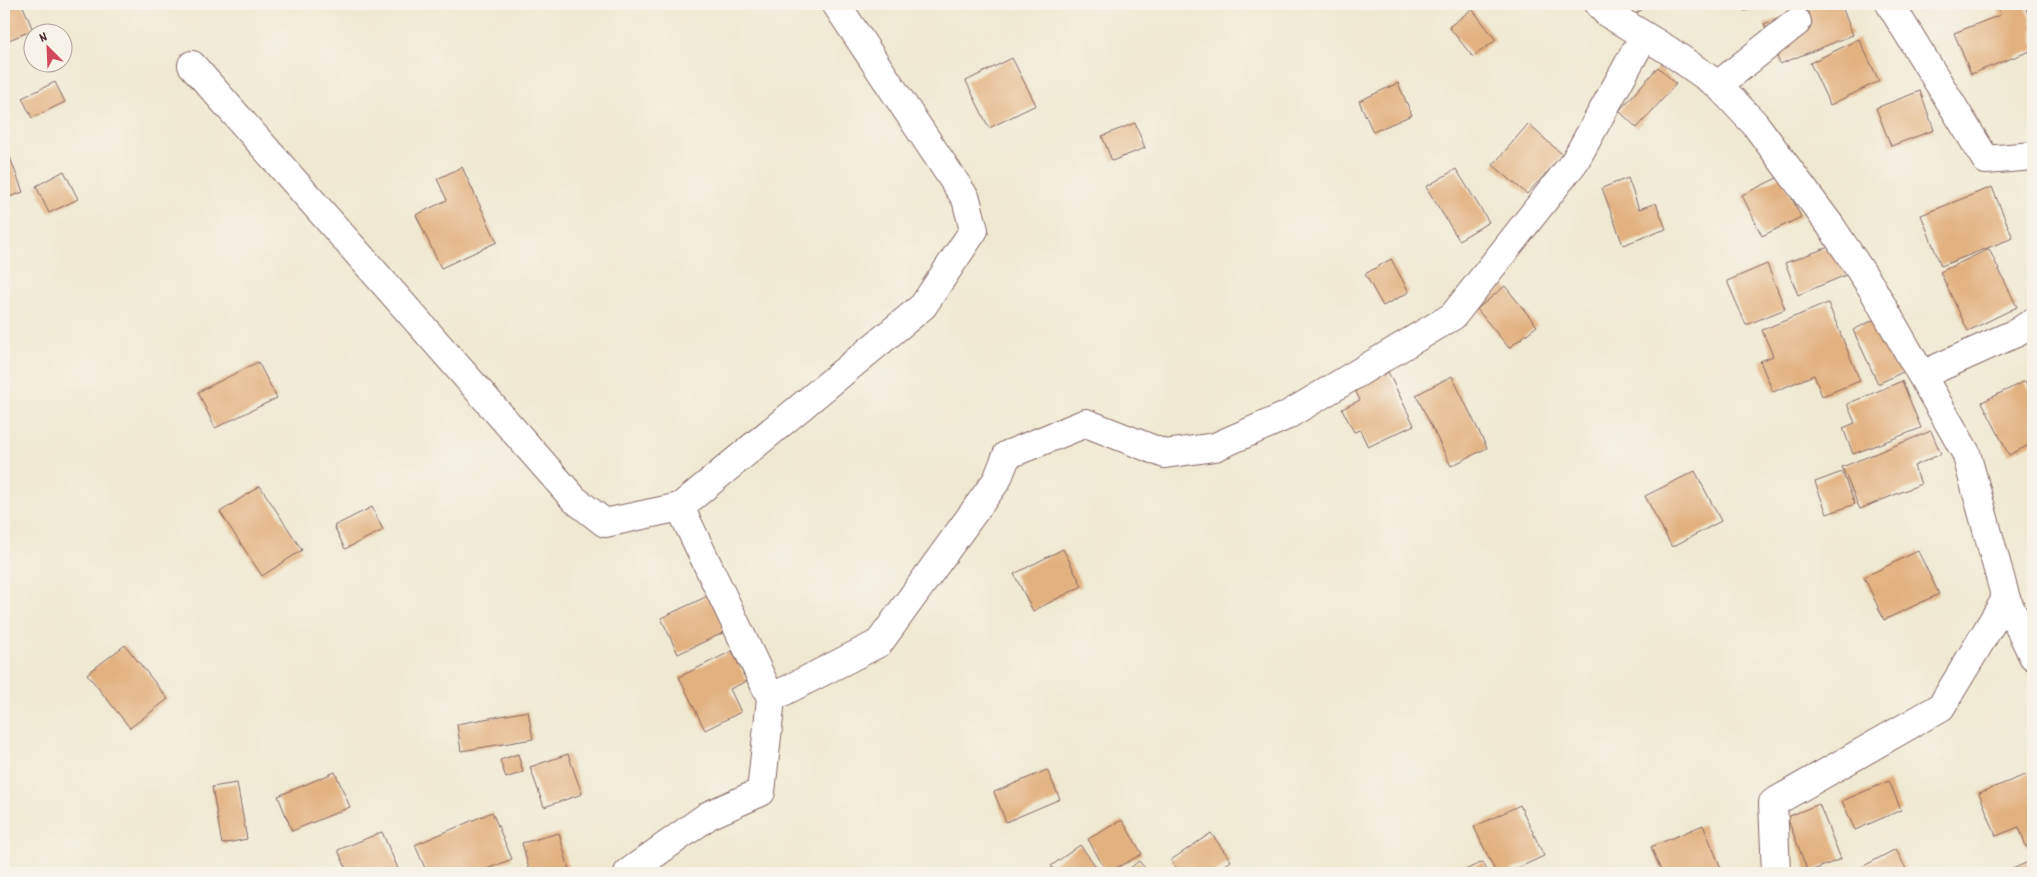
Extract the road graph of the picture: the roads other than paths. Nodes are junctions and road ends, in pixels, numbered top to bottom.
1 (836, 4) edge
2 (1599, 4) edge
3 (1890, 4) edge
4 (1797, 22) dead end
5 (1644, 36) junction
6 (192, 65) dead end
7 (1718, 85) junction
8 (2033, 156) edge
9 (2033, 322) edge
10 (1922, 375) junction
11 (680, 507) junction
12 (2006, 599) junction
13 (2033, 656) edge
14 (771, 698) junction
15 (628, 873) edge
16 (1776, 873) edge

1 - 11 street
2 - 5 street
3 - 8 street
4 - 7 street
5 - 7 street
5 - 14 street
6 - 11 street
7 - 10 street
9 - 10 street
10 - 12 street
11 - 14 street
12 - 13 street
12 - 16 street
14 - 15 street

